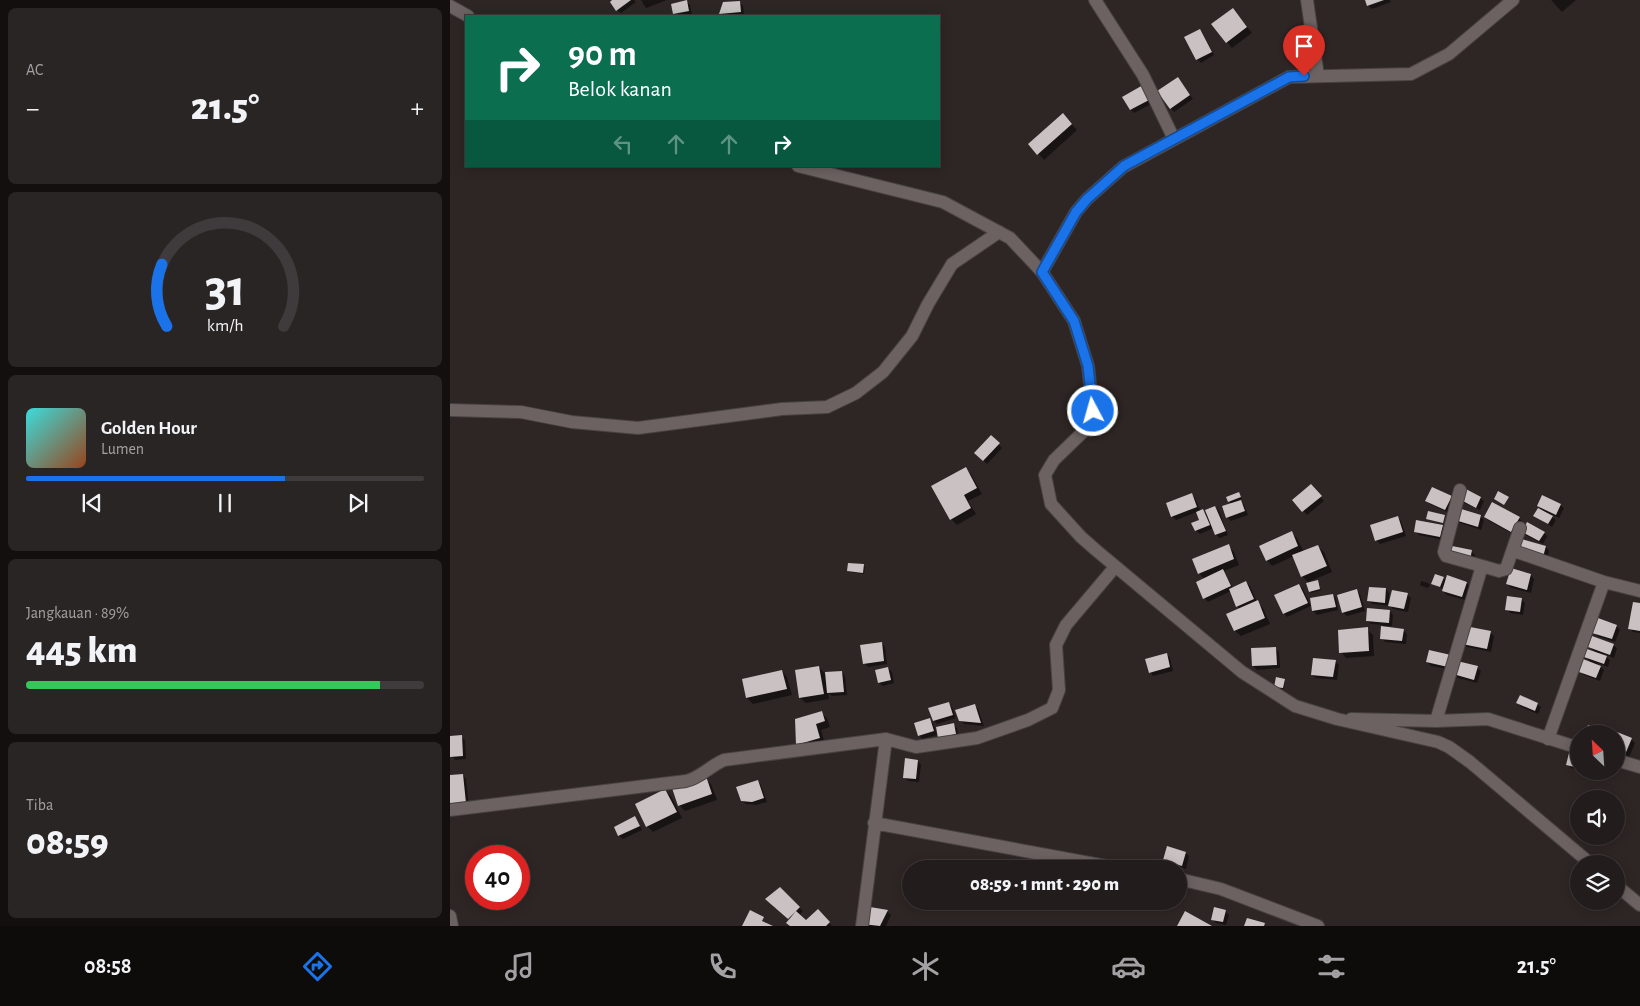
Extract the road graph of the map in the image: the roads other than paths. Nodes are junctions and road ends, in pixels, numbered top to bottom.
1 (1095, 0) edge
2 (1307, 0) edge
3 (1513, 0) edge
4 (450, 6) edge
5 (466, 15) edge
6 (1318, 76) junction
7 (1174, 139) junction
8 (802, 167) edge
9 (999, 232) junction
10 (1042, 272) junction
11 (450, 410) edge
12 (1460, 490) dead end
13 (1520, 528) dead end
14 (1514, 550) junction
15 (1482, 566) junction
16 (1115, 567) junction
17 (1604, 582) junction
18 (1640, 591) edge
19 (1337, 719) junction
20 (1436, 721) junction
21 (1548, 738) junction
22 (886, 739) junction
23 (1570, 745) edge
24 (1625, 763) edge
25 (1640, 767) edge
26 (450, 810) edge
27 (874, 823) junction
28 (1580, 855) edge
29 (1073, 860) edge
30 (1187, 881) edge
31 (1625, 893) edge
32 (1640, 906) edge
33 (450, 916) edge
34 (452, 926) edge
35 (862, 926) edge
36 (1318, 926) edge

1 - 7 street
2 - 6 street
3 - 6 street
4 - 5 street
6 - 7 street
7 - 10 street
8 - 9 street
9 - 10 street
9 - 11 street
10 - 16 street
12 - 15 street
13 - 14 street
14 - 15 street
14 - 17 street
15 - 20 street
16 - 19 street
16 - 22 street
17 - 18 street
17 - 21 street
19 - 20 street
19 - 28 street
20 - 21 street
21 - 23 street
22 - 26 street
22 - 27 street
24 - 25 street
27 - 29 street
27 - 35 street
30 - 36 street
31 - 32 street
33 - 34 street

